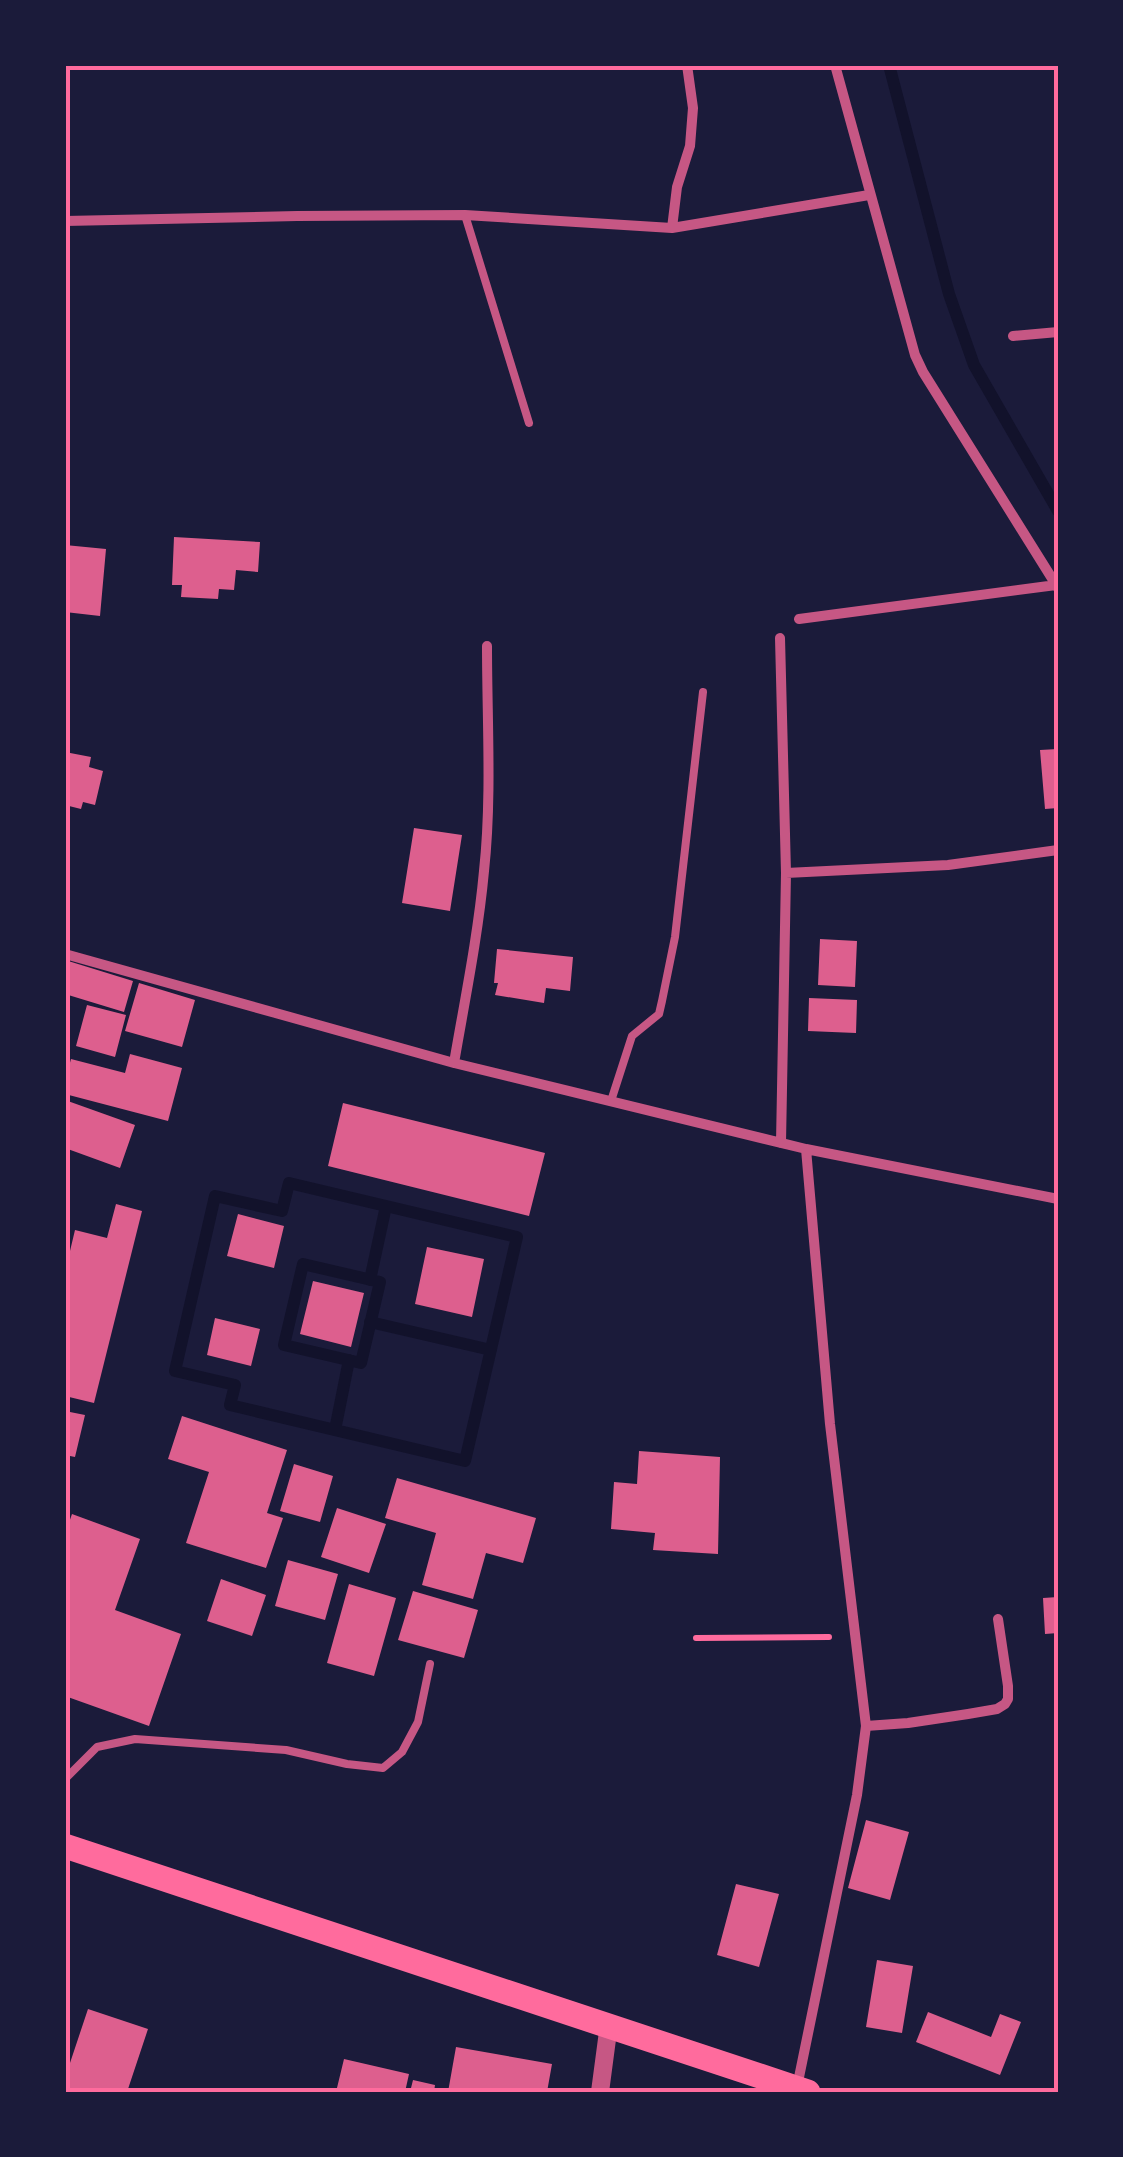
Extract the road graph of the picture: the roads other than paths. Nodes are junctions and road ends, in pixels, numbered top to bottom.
1 (687, 65) edge
2 (835, 65) edge
3 (869, 195) junction
4 (465, 216) junction
5 (65, 222) edge
6 (672, 228) junction
7 (1058, 332) edge
8 (1013, 336) dead end
9 (529, 423) dead end
10 (1057, 587) edge
11 (799, 619) dead end
12 (780, 638) dead end
13 (487, 646) dead end
14 (702, 692) dead end
15 (1058, 850) edge
16 (786, 874) junction
17 (65, 954) edge
18 (454, 1063) junction
19 (611, 1101) junction
20 (782, 1143) junction
21 (806, 1149) junction
22 (1058, 1199) edge
23 (998, 1619) dead end
24 (430, 1664) dead end
25 (866, 1726) junction
26 (65, 1779) edge
27 (65, 1846) edge
28 (609, 2024) junction
29 (802, 2090) edge
30 (600, 2092) edge

1 - 6 street
2 - 3 street
3 - 6 street
3 - 10 street
4 - 5 street
4 - 6 street
4 - 9 lane
7 - 8 street
10 - 11 street
12 - 16 street
13 - 18 street
14 - 19 lane
15 - 16 street
16 - 20 street
17 - 18 street
18 - 19 street
19 - 20 street
20 - 21 street
21 - 22 street
21 - 25 street
23 - 25 street
24 - 26 lane
25 - 29 street
27 - 28 main road
28 - 29 main road
28 - 30 street

